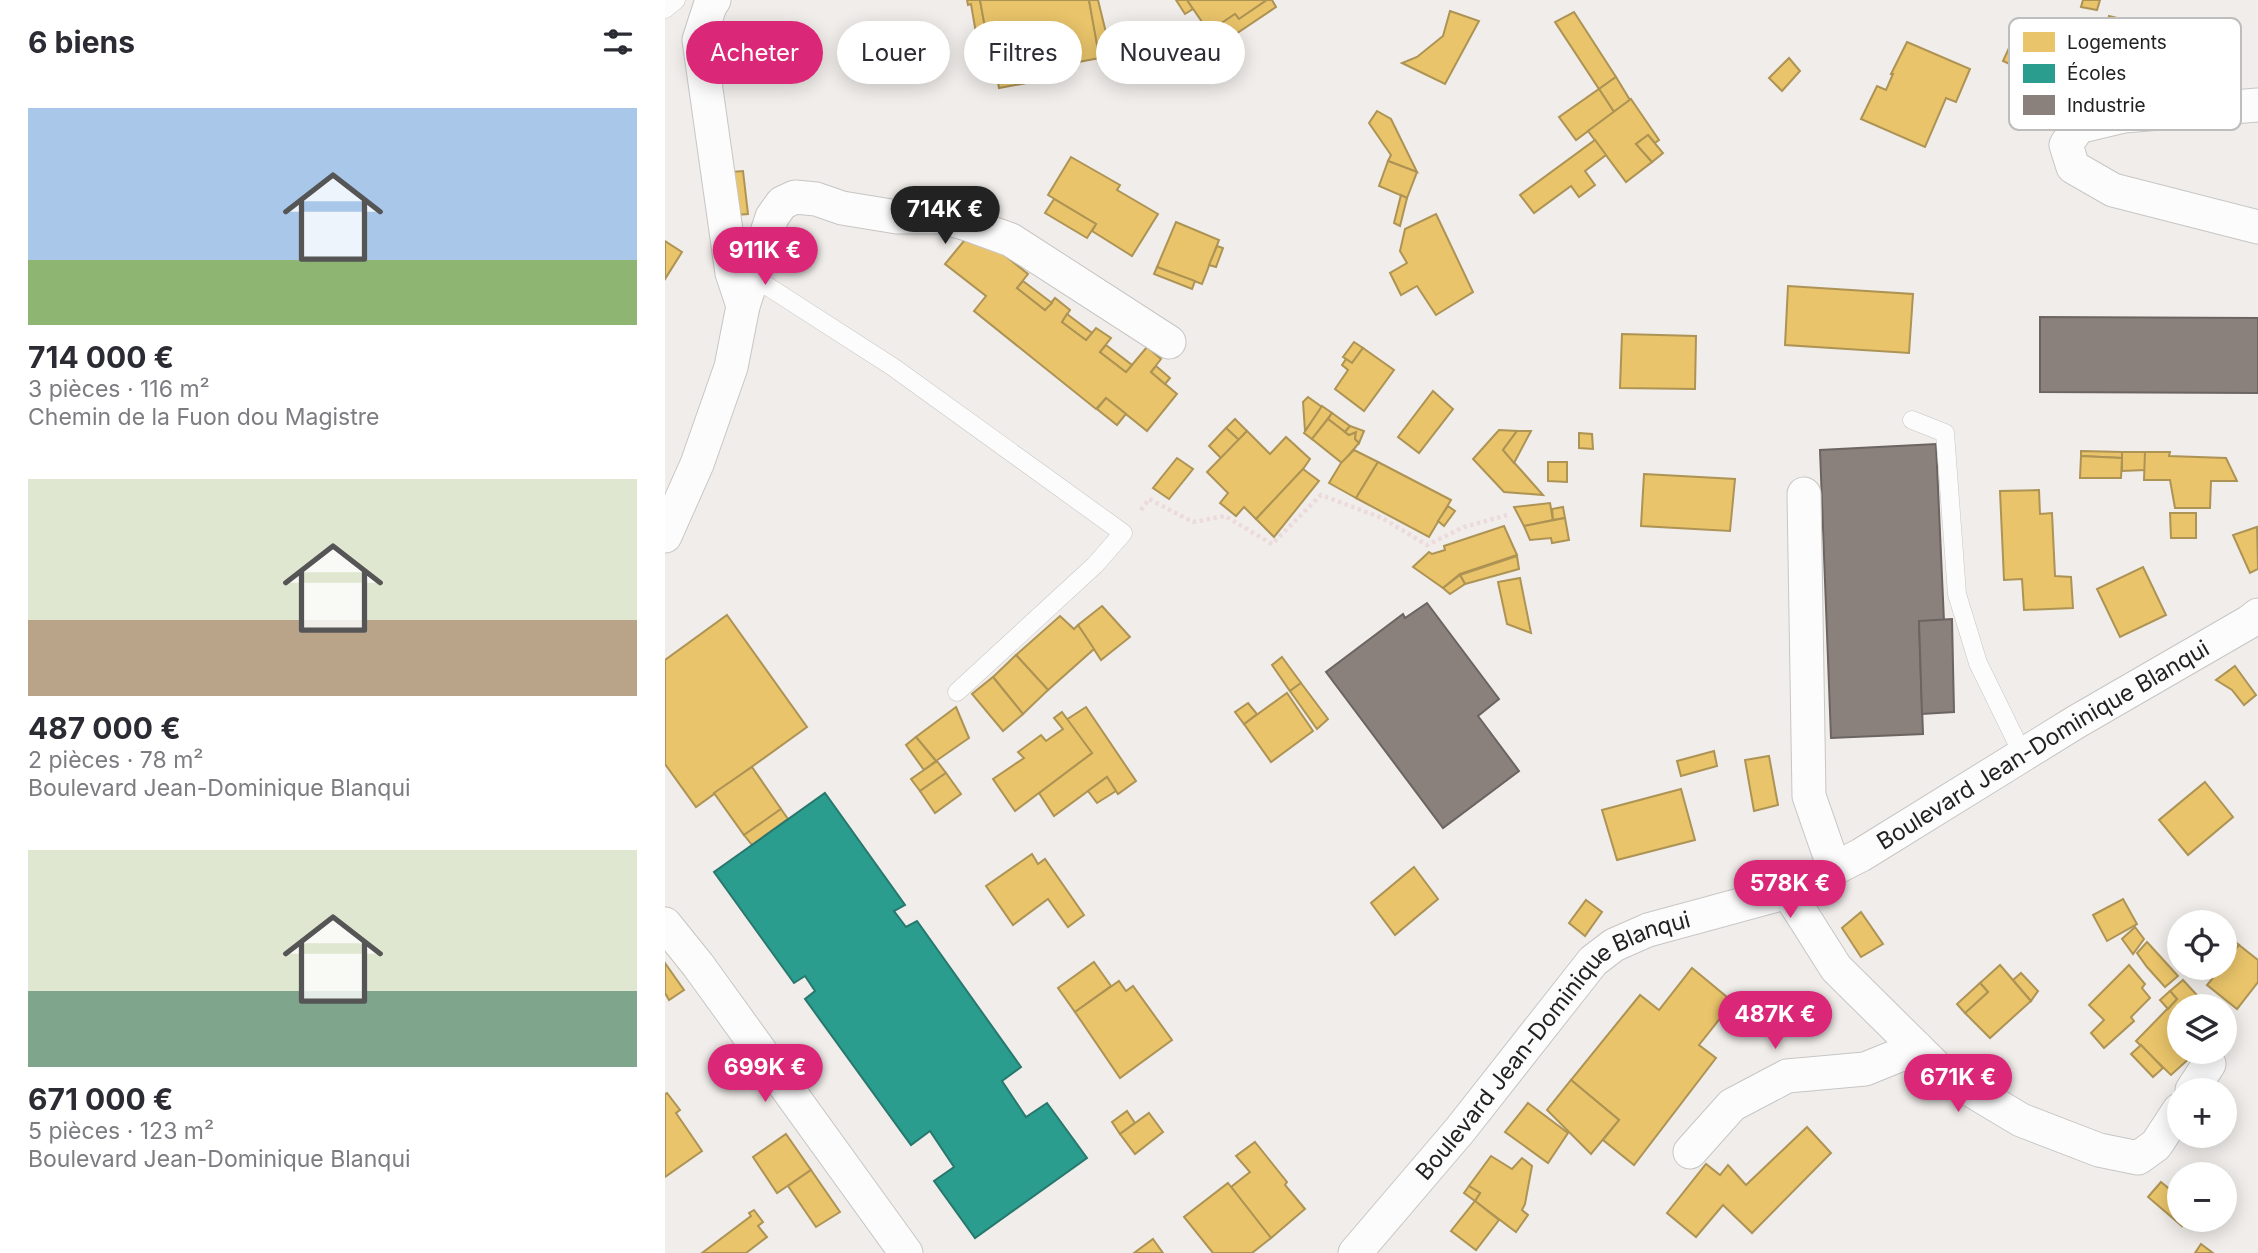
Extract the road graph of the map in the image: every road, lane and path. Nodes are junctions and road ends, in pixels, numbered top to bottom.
1 (676, 0) edge
2 (714, 0) edge
3 (665, 9) edge
4 (2076, 130) edge
5 (2258, 227) edge
6 (748, 292) junction
7 (1169, 342) dead end
8 (1912, 420) dead end
9 (1804, 494) dead end
10 (1507, 515) dead end
11 (1123, 533) junction
12 (665, 536) edge
13 (2258, 615) edge
14 (957, 692) dead end
15 (2023, 755) junction
16 (1834, 868) junction
17 (1788, 892) junction
18 (665, 924) edge
19 (1917, 1048) junction
20 (2167, 1128) edge
21 (1690, 1152) dead end
22 (906, 1253) edge
23 (1355, 1253) edge

1 - 3 lane
2 - 6 street
4 - 5 street
6 - 7 street
6 - 11 lane
6 - 12 street
8 - 15 lane
9 - 16 street
10 - 11 path
11 - 14 lane
13 - 15 street, Boulevard Jean-Dominique Blanqui
15 - 16 street, Boulevard Jean-Dominique Blanqui
16 - 17 street, Boulevard Jean-Dominique Blanqui
17 - 19 street
17 - 23 street, Boulevard Jean-Dominique Blanqui
18 - 22 street
19 - 20 street
19 - 21 street

